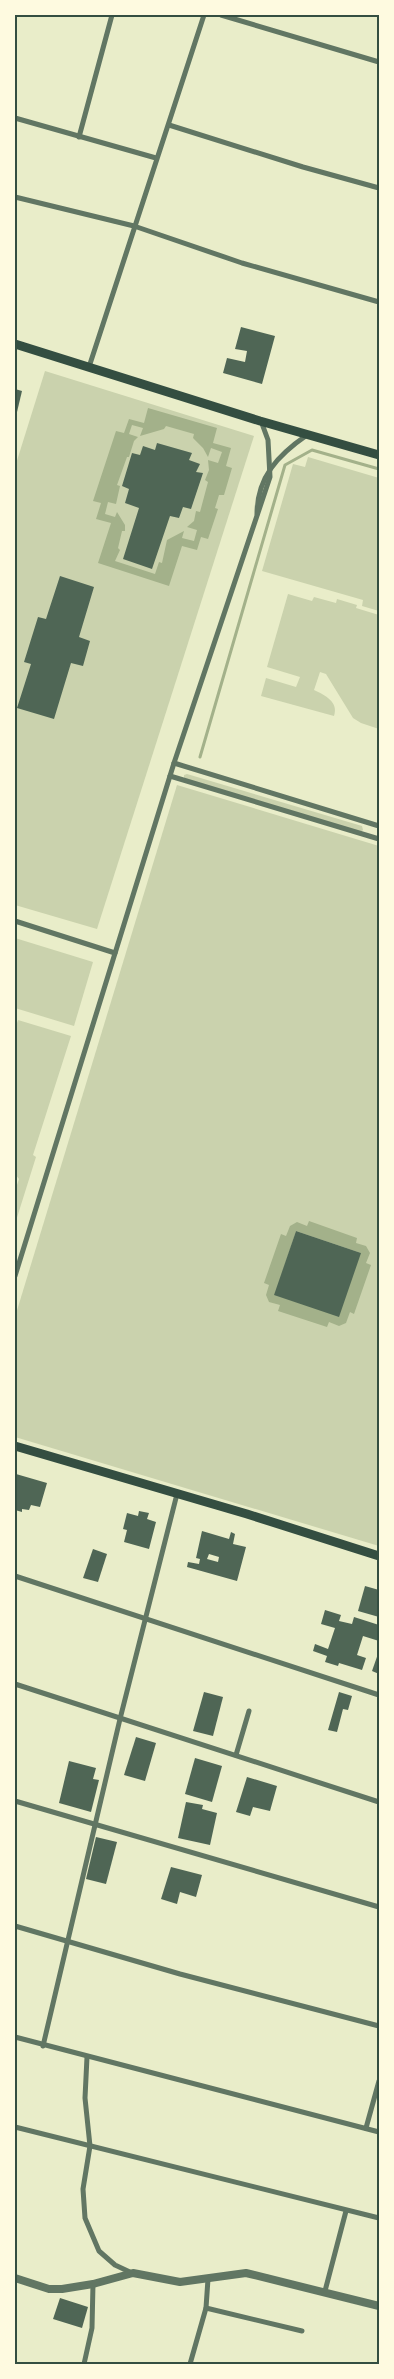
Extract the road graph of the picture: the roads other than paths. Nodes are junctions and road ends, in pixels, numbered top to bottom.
1 (112, 15) edge
2 (204, 15) edge
3 (221, 15) edge
4 (379, 62) edge
5 (15, 118) edge
6 (169, 125) junction
7 (79, 137) junction
8 (156, 158) junction
9 (379, 188) edge
10 (15, 197) edge
11 (134, 226) junction
12 (379, 302) edge
13 (15, 344) edge
14 (89, 367) junction
15 (260, 421) junction
16 (307, 435) junction
17 (379, 455) edge
18 (270, 466) junction
19 (174, 763) junction
20 (170, 776) junction
21 (379, 826) edge
22 (379, 839) edge
23 (15, 920) edge
24 (115, 953) junction
25 (15, 1276) edge
26 (15, 1446) edge
27 (177, 1494) junction
28 (379, 1556) edge
29 (15, 1576) edge
30 (146, 1620) junction
31 (15, 1684) edge
32 (379, 1695) edge
33 (249, 1710) dead end
34 (120, 1719) junction
35 (236, 1755) junction
36 (15, 1801) edge
37 (379, 1802) edge
38 (96, 1823) junction
39 (379, 1907) edge
40 (15, 1926) edge
41 (68, 1941) junction
42 (379, 2026) edge
43 (15, 2037) edge
44 (43, 2046) junction
45 (87, 2057) junction
46 (379, 2081) edge
47 (15, 2127) edge
48 (366, 2128) junction
49 (379, 2132) edge
50 (90, 2146) junction
51 (346, 2211) junction
52 (379, 2218) edge
53 (133, 2273) junction
54 (15, 2278) edge
55 (208, 2279) junction
56 (93, 2284) junction
57 (325, 2291) junction
58 (376, 2306) edge
59 (206, 2308) junction
60 (302, 2331) dead end
61 (84, 2364) edge
62 (190, 2364) edge

1 - 7 street
2 - 6 street
3 - 4 street
5 - 7 street
6 - 8 street
6 - 9 street
7 - 8 street
8 - 11 street
10 - 11 street
11 - 12 street
11 - 14 street
13 - 14 main road
14 - 15 main road
15 - 16 main road
15 - 18 street
16 - 17 main road
16 - 18 street
18 - 19 street
19 - 20 street
19 - 21 street
20 - 22 street
20 - 24 street
23 - 24 street
24 - 25 street
26 - 27 main road
27 - 28 main road
27 - 30 street
29 - 30 street
30 - 32 street
30 - 34 street
31 - 34 street
33 - 35 street
34 - 35 street
34 - 38 street
35 - 37 street
36 - 38 street
38 - 39 street
38 - 41 street
40 - 41 street
41 - 42 street
41 - 44 street
43 - 44 street
44 - 45 street
45 - 48 street
45 - 50 street
46 - 48 street
47 - 50 street
48 - 49 street
50 - 51 street
50 - 53 street
51 - 52 street
51 - 57 street
53 - 55 street
53 - 56 street
54 - 56 street
55 - 57 street
55 - 59 street
56 - 61 street
57 - 58 street
59 - 60 street
59 - 62 street

